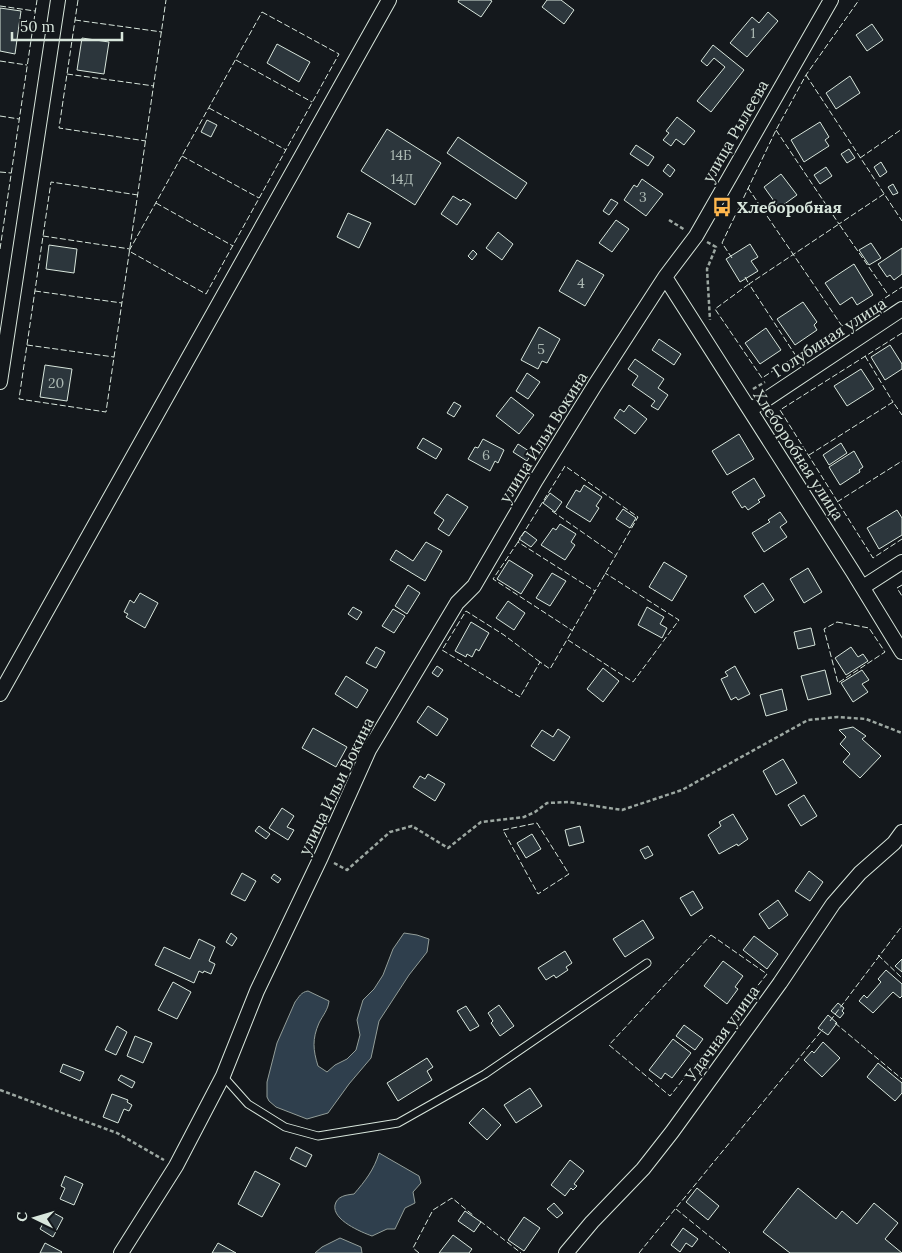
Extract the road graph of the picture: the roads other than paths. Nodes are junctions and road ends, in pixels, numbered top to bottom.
1 (58, 0) edge
2 (389, 0) edge
3 (831, 0) edge
4 (665, 277) junction
5 (902, 309) edge
6 (0, 382) edge
7 (755, 406) junction
8 (902, 562) edge
9 (862, 587) junction
10 (902, 652) edge
11 (0, 694) edge
12 (902, 832) edge
13 (647, 963) dead end
14 (223, 1076) junction
15 (121, 1253) edge
16 (566, 1253) edge

1 - 6 street
2 - 11 street
3 - 4 street, улица Рылеева
4 - 7 street, Хлеборобная улица
4 - 14 street, улица Ильи Вокина
5 - 7 street, Голубиная улица
7 - 9 street, Хлеборобная улица
8 - 9 street
9 - 10 street, Хлеборобная улица
12 - 16 street, Удачная улица
13 - 14 lane
14 - 15 street, улица Ильи Вокина

